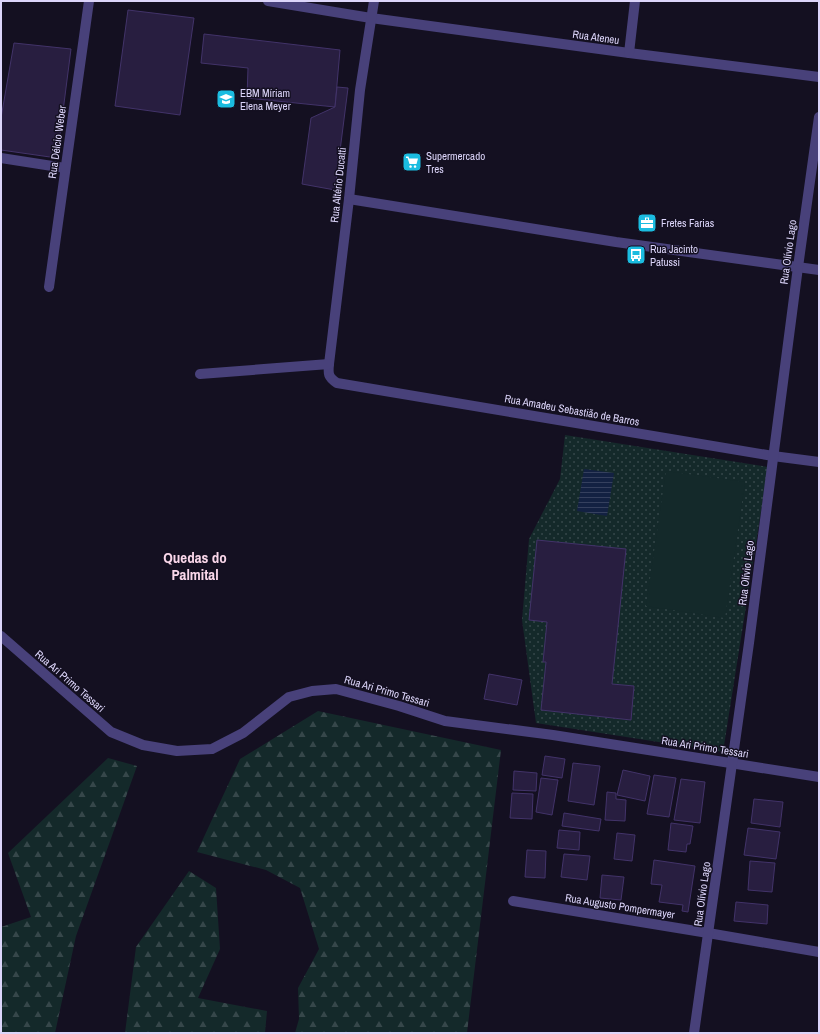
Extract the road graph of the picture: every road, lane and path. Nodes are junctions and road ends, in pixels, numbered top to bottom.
1 (89, 1) edge
2 (268, 1) edge
3 (374, 1) edge
4 (635, 1) edge
5 (371, 18) junction
6 (629, 53) junction
7 (819, 77) edge
8 (819, 117) edge
9 (1, 158) edge
10 (65, 168) junction
11 (349, 199) junction
12 (798, 267) junction
13 (819, 270) edge
14 (49, 286) dead end
15 (329, 367) junction
16 (200, 374) dead end
17 (773, 456) junction
18 (819, 462) edge
19 (1, 636) edge
20 (732, 763) junction
21 (819, 777) edge
22 (513, 901) dead end
23 (708, 933) junction
24 (819, 952) edge
25 (694, 1033) edge

1 - 10 street, Rua Délcio Weber
2 - 5 street, Rua Ateneu
3 - 5 street, Rua Altério Ducatti
4 - 6 street
5 - 6 street, Rua Ateneu
5 - 11 street, Rua Altério Ducatti
6 - 7 street, Rua Ateneu
8 - 12 street, Rua Olívio Lago
9 - 10 street
10 - 14 street, Rua Délcio Weber
11 - 12 street
11 - 15 street, Rua Altério Ducatti
12 - 13 street
12 - 17 street, Rua Olívio Lago
15 - 16 street
15 - 17 street, Rua Amadeu Sebastião de Barros
17 - 18 street, Rua Amadeu Sebastião de Barros
17 - 20 street, Rua Olívio Lago
19 - 20 street, Rua Ari Primo Tessari
20 - 21 street, Rua Ari Primo Tessari
20 - 23 street, Rua Olívio Lago
22 - 23 street, Rua Augusto Pompermayer
23 - 24 street, Rua Augusto Pompermayer
23 - 25 street, Rua Olívio Lago

